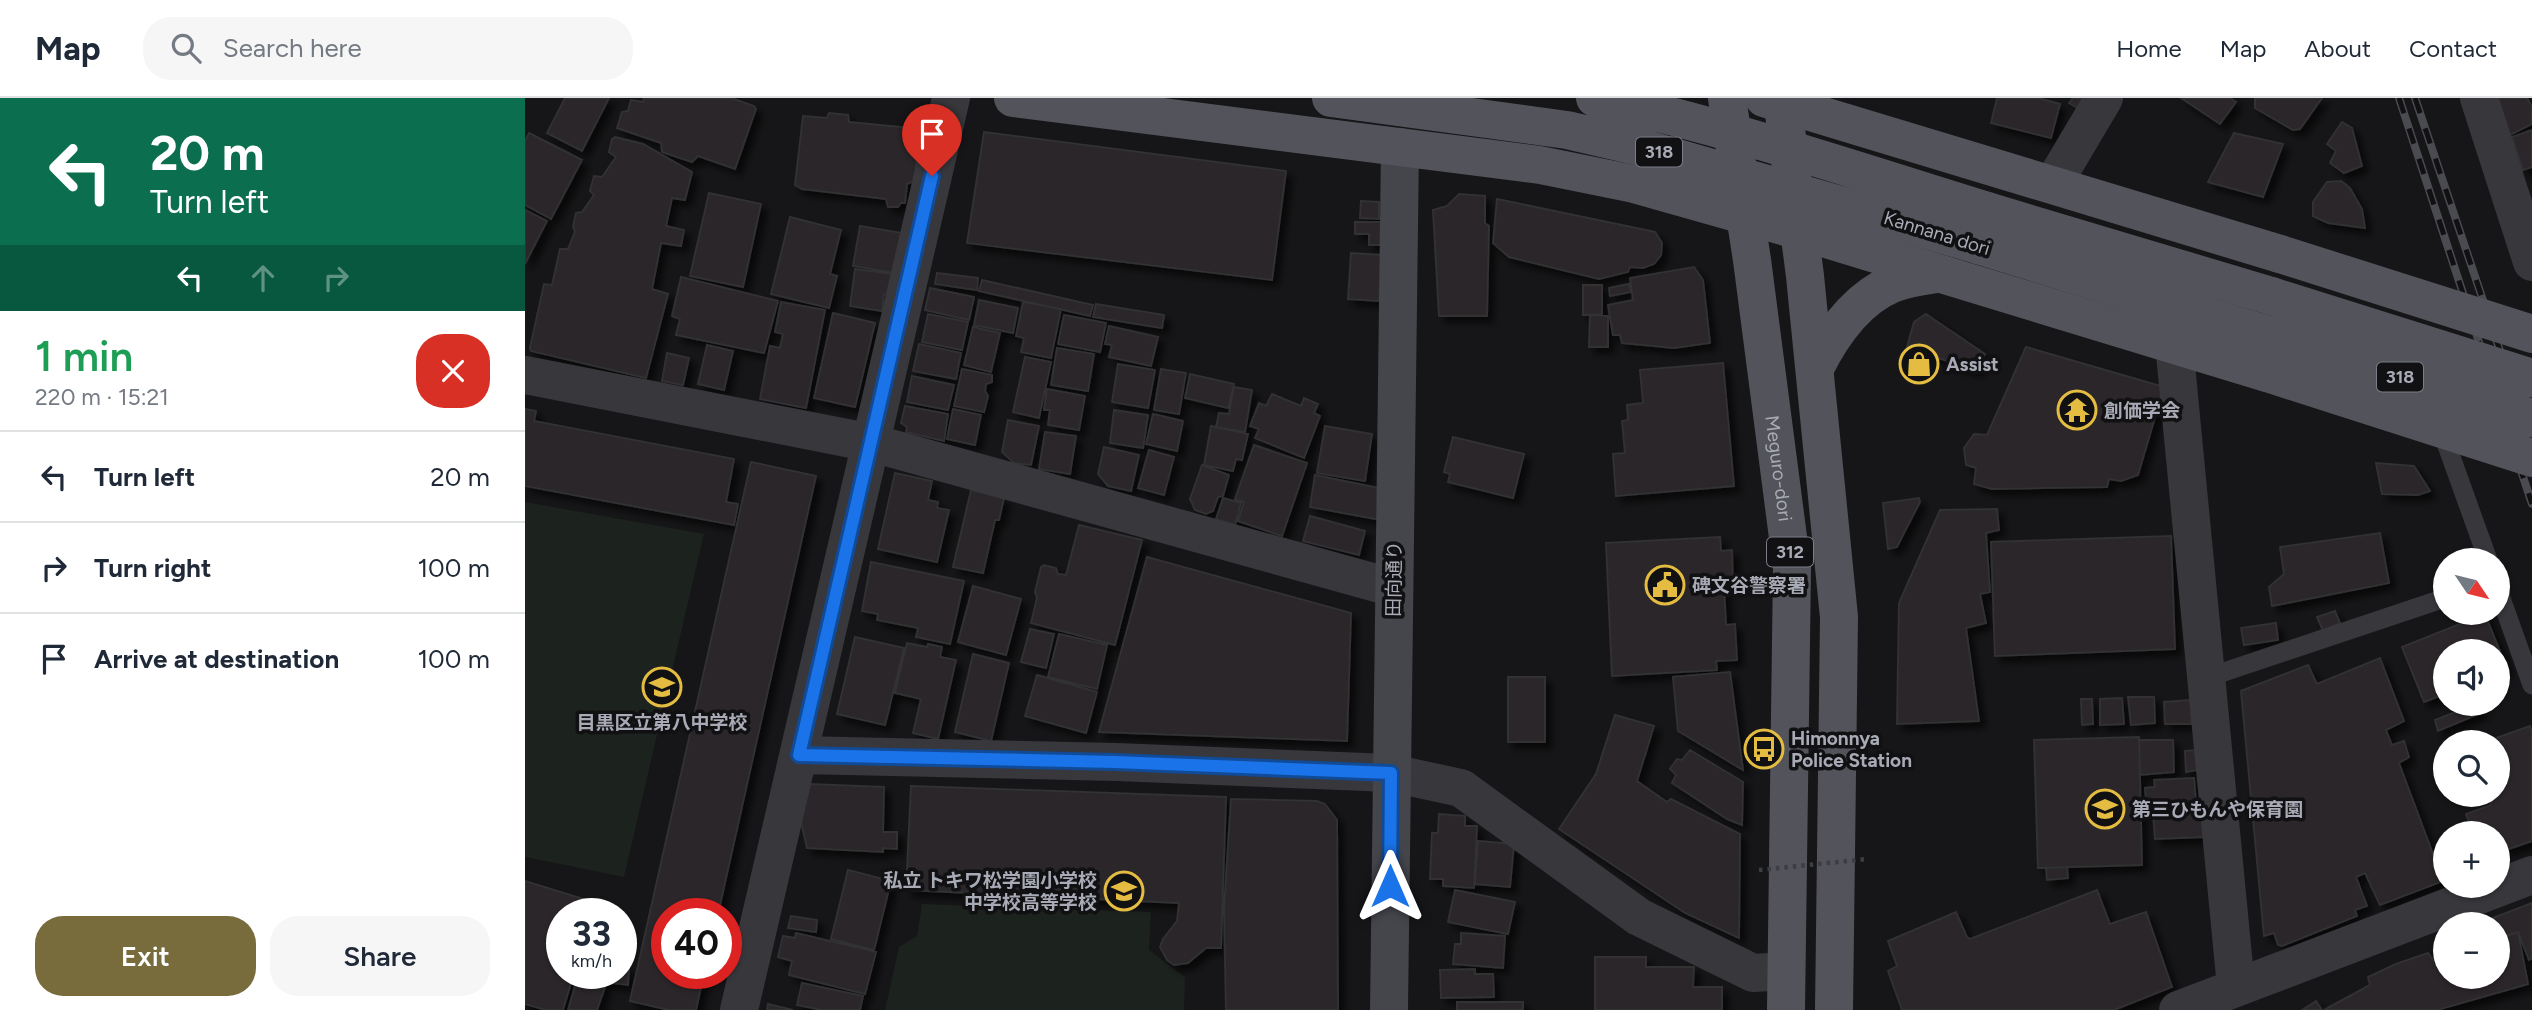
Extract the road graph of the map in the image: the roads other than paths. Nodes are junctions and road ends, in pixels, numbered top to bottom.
1 (951, 98) edge
2 (1013, 98) edge
3 (1331, 98) edge
4 (1595, 98) edge
5 (1727, 98) edge
6 (2104, 98) edge
7 (2479, 98) edge
8 (1776, 100) edge
9 (1400, 147) junction
10 (2053, 184) junction
11 (2524, 211) edge
12 (1745, 215) junction
13 (1982, 228) junction
14 (1800, 231) junction
15 (2532, 262) edge
16 (1936, 274) junction
17 (2532, 334) edge
18 (2174, 344) junction
19 (1815, 368) junction
20 (525, 375) edge
21 (2532, 378) edge
22 (2532, 418) edge
23 (2441, 429) junction
24 (872, 443) junction
25 (2532, 458) edge
26 (2484, 548) edge
27 (1394, 588) junction
28 (2433, 602) edge
29 (2510, 623) edge
30 (2206, 678) junction
31 (2532, 685) edge
32 (799, 755) junction
33 (1391, 773) junction
34 (2532, 875) edge
35 (1786, 971) junction
36 (2236, 987) junction
37 (739, 1010) edge
38 (1389, 1010) edge
39 (1786, 1010) edge
40 (1834, 1010) edge
41 (2178, 1010) edge

1 - 24 street
2 - 9 main road
3 - 13 main road, Kannana dori / 318, bridge
4 - 13 main road, Kannana dori / 318, bridge
5 - 12 main road, Meguro-dori / 312
6 - 10 street
7 - 11 street
8 - 10 main road
8 - 14 main road, 312
9 - 12 main road
9 - 27 street, 田向通り
10 - 17 main road, bridge
11 - 15 street
12 - 14 main road
12 - 35 main road, Meguro-dori / 312
13 - 21 main road, Kannana dori / 318, bridge
13 - 22 main road, Kannana dori / 318, bridge
14 - 16 main road
14 - 19 main road, 312
16 - 18 main road
16 - 19 main road
18 - 23 main road, bridge
18 - 30 street
19 - 40 main road, 312
20 - 24 street
23 - 25 main road, bridge
23 - 26 lane
24 - 27 street
24 - 32 street
27 - 33 street, 田向通り
28 - 30 lane
29 - 31 lane
30 - 36 street
32 - 33 street
32 - 37 street
33 - 35 street
33 - 38 street, 田向通り
34 - 36 street
35 - 39 main road, Meguro-dori / 312
36 - 41 street

